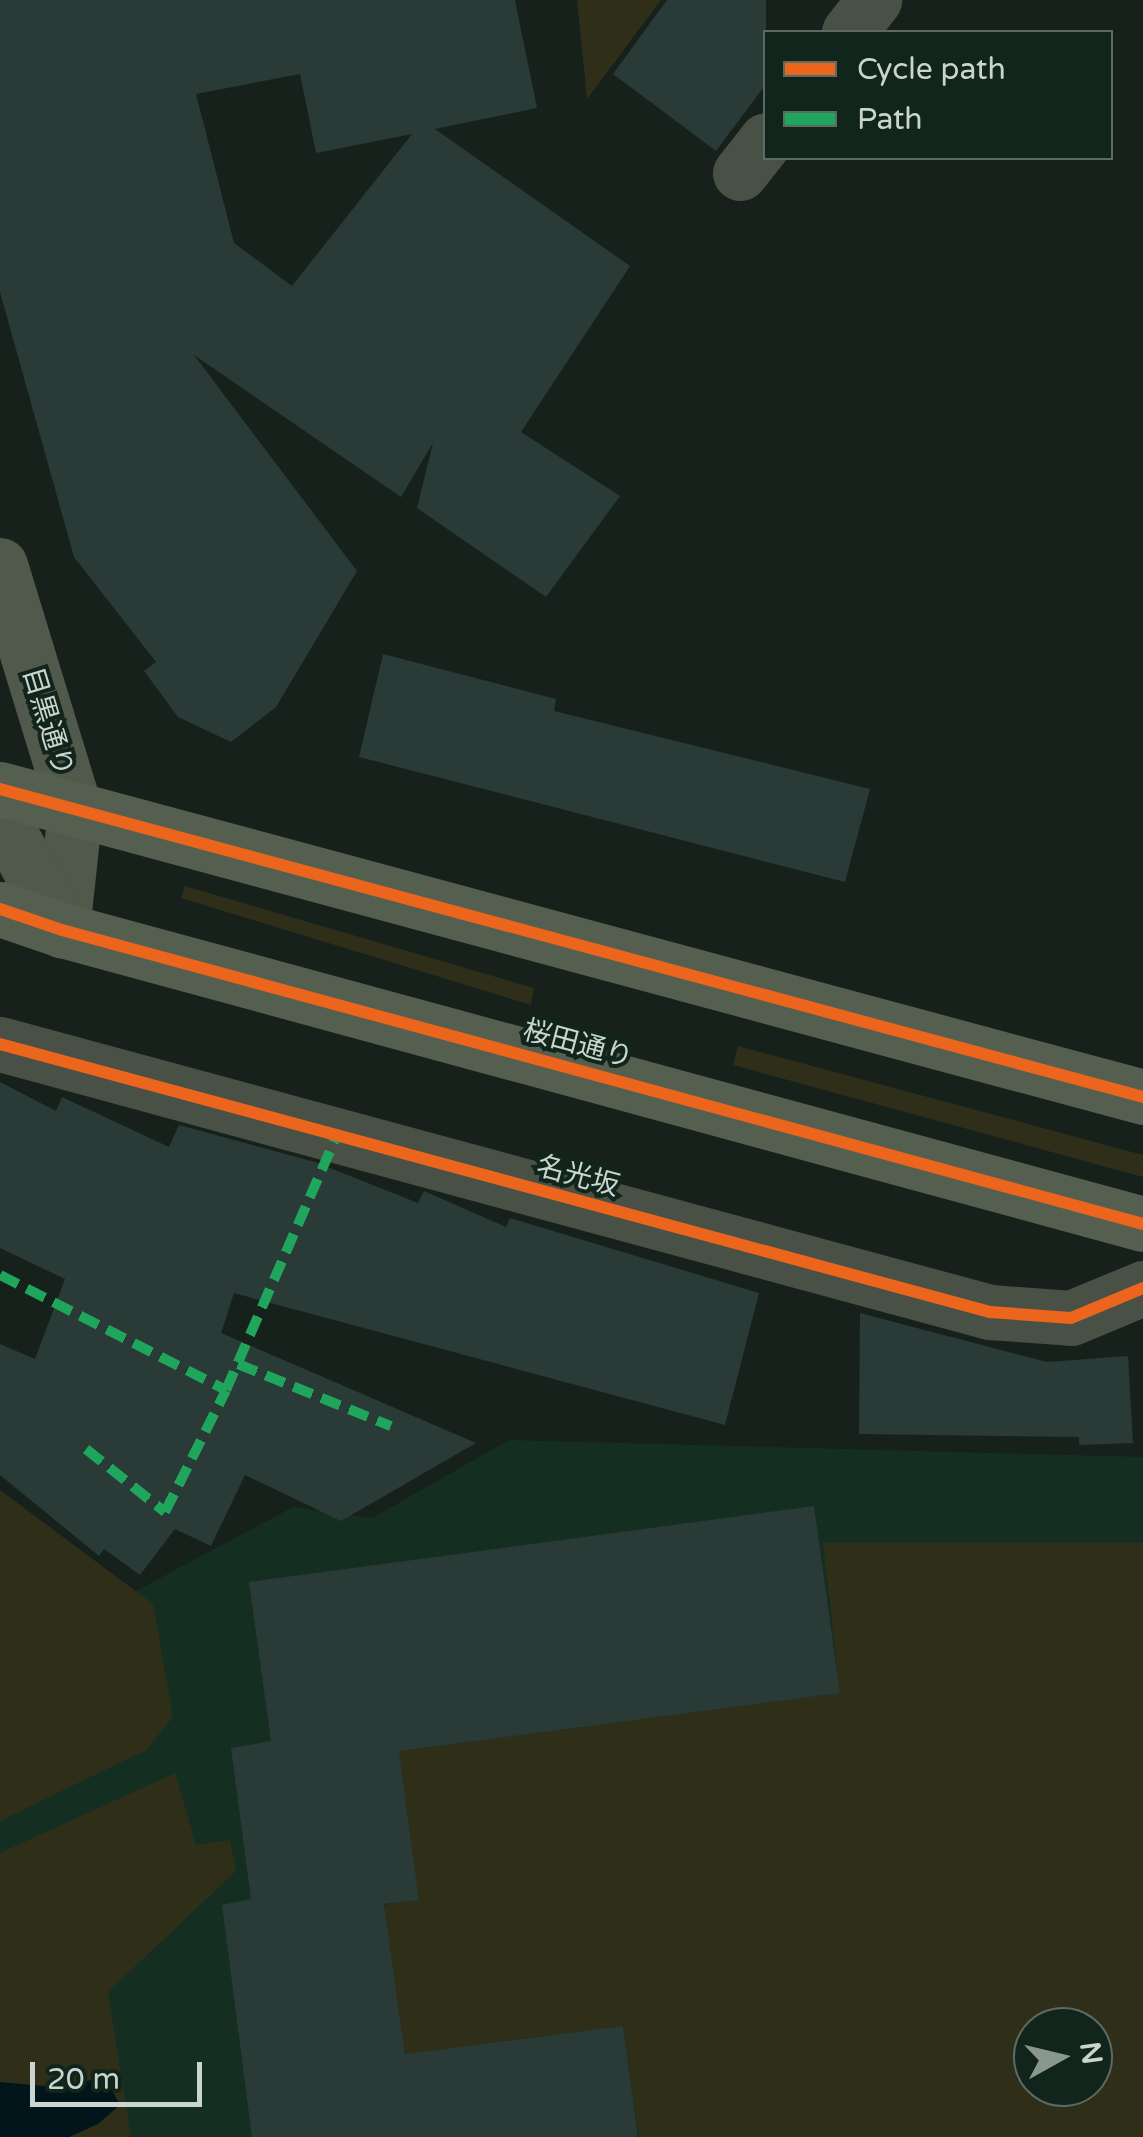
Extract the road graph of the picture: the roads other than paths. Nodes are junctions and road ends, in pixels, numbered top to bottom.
1 (874, 0) edge
2 (850, 30) edge
3 (0, 566) edge
4 (0, 789) edge
5 (75, 810) junction
6 (0, 814) edge
7 (0, 909) edge
8 (62, 930) junction
9 (0, 1044) edge
10 (1143, 1096) edge
11 (1143, 1224) edge
12 (1143, 1288) edge

1 - 2 street
3 - 5 main road, 目黒通り
4 - 5 highway
5 - 8 main road, 目黒通り
5 - 10 highway
6 - 8 main road
7 - 8 highway, 桜田通り
8 - 11 highway, 桜田通り
9 - 12 street, 名光坂

